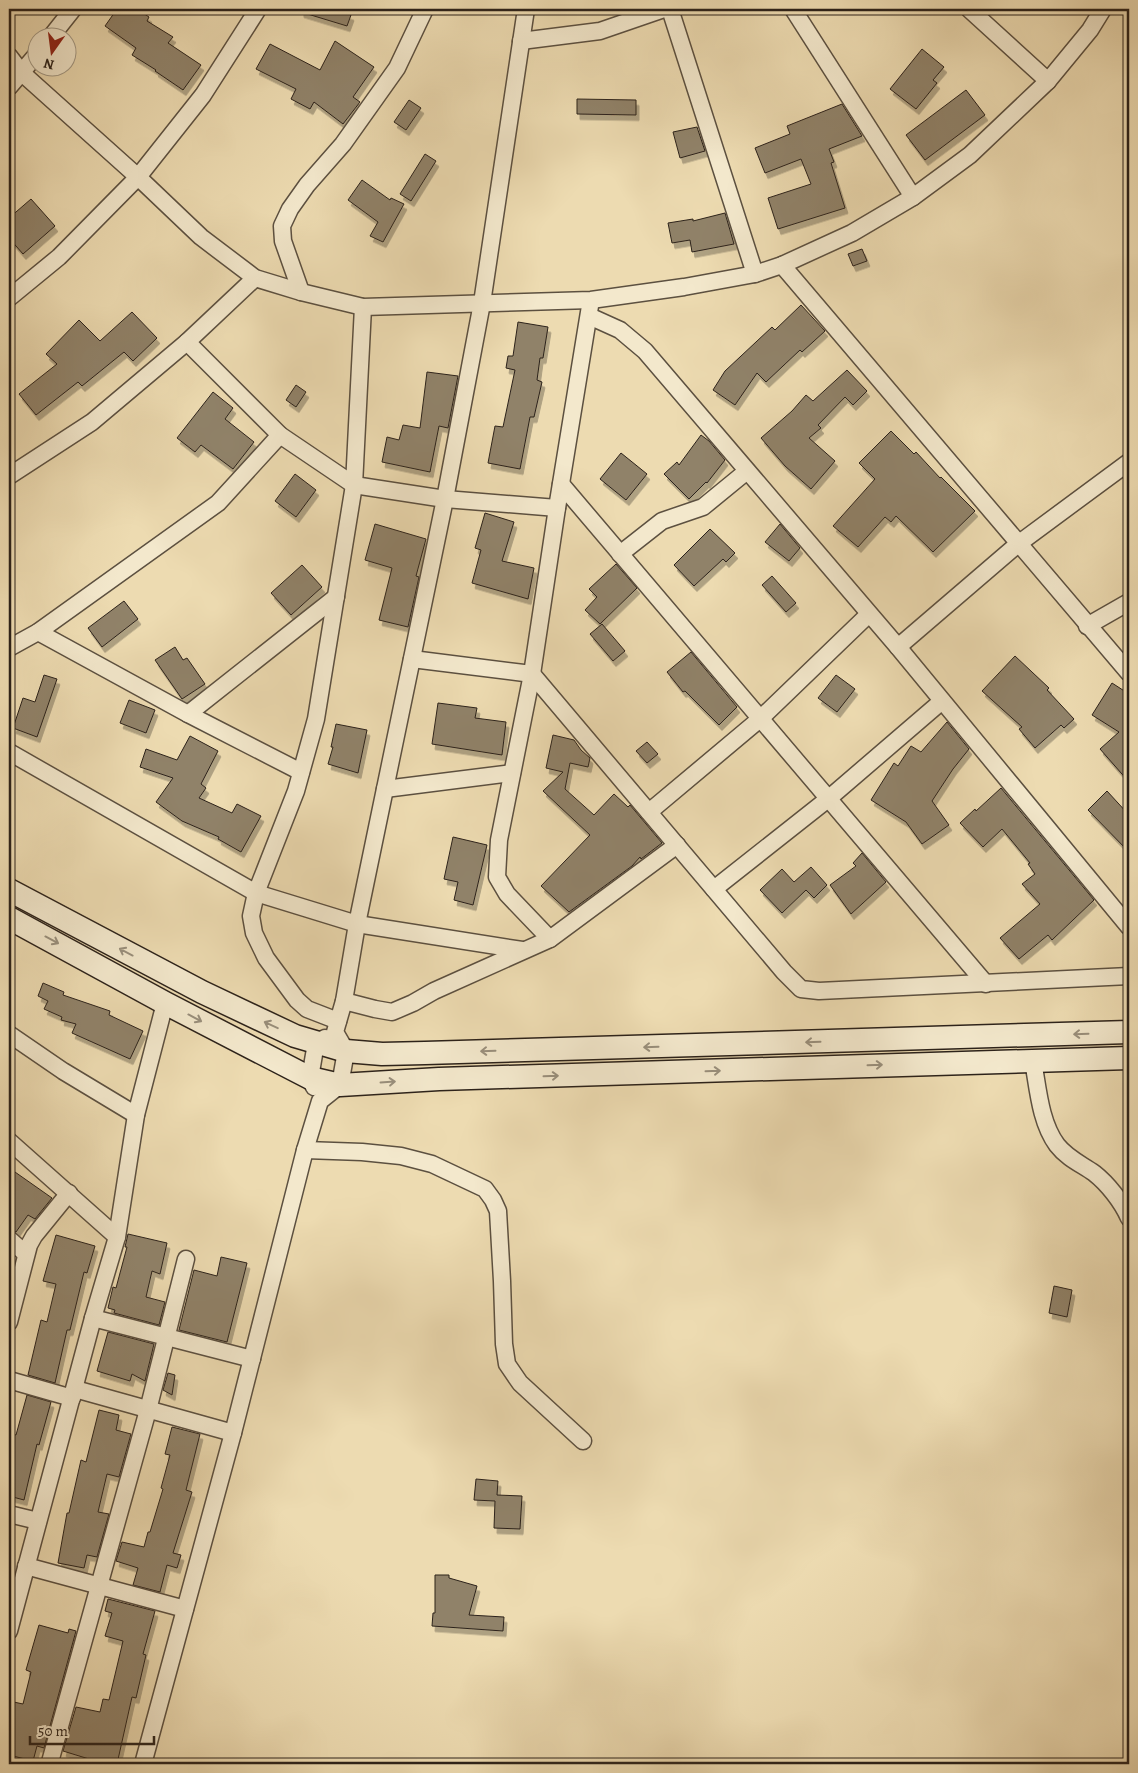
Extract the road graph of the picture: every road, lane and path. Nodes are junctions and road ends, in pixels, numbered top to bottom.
1 (73, 9) edge
2 (258, 9) edge
3 (425, 9) edge
4 (526, 9) edge
5 (664, 9) edge
6 (670, 9) edge
7 (793, 9) edge
8 (969, 9) edge
9 (1104, 9) edge
10 (58, 28) edge
11 (521, 42) junction
12 (9, 56) edge
13 (28, 66) edge
14 (22, 73) junction
15 (1048, 81) junction
16 (9, 87) edge
17 (138, 177) junction
18 (913, 197) junction
19 (782, 265) junction
20 (755, 274) junction
21 (255, 278) junction
22 (301, 292) junction
23 (9, 298) edge
24 (482, 303) junction
25 (363, 307) junction
26 (590, 308) junction
27 (187, 342) junction
28 (280, 435) junction
29 (1129, 462) edge
30 (747, 471) junction
31 (9, 476) edge
32 (561, 484) junction
33 (354, 485) junction
34 (445, 499) junction
35 (557, 508) junction
36 (1018, 544) junction
37 (620, 554) junction
38 (336, 597) junction
39 (1129, 602) edge
40 (870, 614) junction
41 (1088, 626) junction
42 (38, 632) junction
43 (898, 647) junction
44 (9, 648) edge
45 (412, 659) junction
46 (532, 674) junction
47 (1129, 674) edge
48 (942, 701) junction
49 (188, 714) junction
50 (760, 719) junction
51 (9, 752) edge
52 (301, 772) junction
53 (512, 774) junction
54 (385, 789) junction
55 (828, 799) junction
56 (650, 812) junction
57 (677, 845) junction
58 (714, 889) junction
59 (9, 890) edge
60 (256, 893) junction
61 (9, 918) edge
62 (357, 924) junction
63 (1129, 927) edge
64 (550, 939) junction
65 (522, 950) junction
66 (1129, 976) edge
67 (986, 984) junction
68 (165, 1002) junction
69 (344, 1002) junction
70 (1129, 1032) edge
71 (9, 1034) edge
72 (340, 1035) junction
73 (316, 1043) junction
74 (1129, 1058) edge
75 (1033, 1061) junction
76 (310, 1078) junction
77 (340, 1085) junction
78 (320, 1101) junction
79 (136, 1115) junction
80 (9, 1141) edge
81 (306, 1150) junction
82 (69, 1193) junction
83 (1129, 1218) edge
84 (117, 1237) junction
85 (9, 1239) edge
86 (26, 1254) junction
87 (186, 1259) dead end
88 (93, 1318) junction
89 (9, 1322) edge
90 (166, 1337) junction
91 (252, 1359) junction
92 (9, 1380) edge
93 (74, 1393) junction
94 (148, 1410) junction
95 (233, 1433) junction
96 (583, 1441) dead end
97 (9, 1514) edge
98 (38, 1521) junction
99 (26, 1566) junction
100 (99, 1586) junction
101 (185, 1609) junction
102 (9, 1631) edge
103 (50, 1762) dead end
104 (143, 1764) edge

1 - 10 street
2 - 17 street
3 - 22 street
4 - 11 street
5 - 11 street
6 - 20 street
7 - 18 street
8 - 15 street
9 - 15 street
11 - 24 street
12 - 14 street
13 - 14 street
14 - 16 street
14 - 17 street
15 - 18 street
17 - 21 street
17 - 23 street
18 - 19 street
19 - 20 street
19 - 36 street
20 - 26 street
21 - 22 street
21 - 27 street
22 - 25 street
24 - 25 street
24 - 26 street
24 - 34 street
25 - 33 street
26 - 30 street
26 - 32 street
27 - 28 street
27 - 31 street
28 - 33 street
28 - 42 street
29 - 36 street
30 - 37 street
30 - 40 street
32 - 35 street
32 - 37 street
33 - 34 street
33 - 38 street
34 - 35 street
34 - 45 street
35 - 46 street
36 - 41 street
36 - 43 street
37 - 50 street
38 - 49 street
38 - 52 street
39 - 41 street
40 - 43 street
40 - 50 street
41 - 47 street
42 - 44 street
42 - 49 street
43 - 48 street
45 - 46 street
45 - 54 street
46 - 53 street
46 - 56 street
48 - 55 street
48 - 63 street
49 - 52 street
50 - 55 street
50 - 56 street
51 - 60 street
52 - 60 street
53 - 54 street
53 - 64 street
54 - 62 street
55 - 58 street
55 - 67 street
56 - 57 street
57 - 58 street
57 - 64 street
58 - 67 street
73 -> 59 main road
60 - 62 street
60 - 72 street
61 -> 68 main road
62 - 65 street
62 - 69 street
64 - 65 street
65 - 69 street
66 - 67 street
68 -> 76 main road
68 - 79 street
69 - 72 street
70 -> 72 main road
71 - 79 street
72 - 73 main road
72 - 77 street
73 - 76 street
74 - 75 main road
77 -> 75 main road
75 - 83 street
76 - 77 main road
76 - 78 street
77 - 78 street
78 - 81 street
79 - 84 street
80 - 82 street
81 - 91 street
81 - 96 street
82 - 84 street
82 - 86 street
84 - 88 street
85 - 86 street
86 - 89 street
87 - 90 street
88 - 90 street
88 - 93 street
90 - 91 street
90 - 94 street
91 - 95 street
92 - 93 street
93 - 94 street
93 - 98 street
94 - 95 street
94 - 100 street
95 - 101 street
97 - 98 street
98 - 99 street
99 - 100 street
99 - 102 street
100 - 101 street
100 - 103 street
101 - 104 street

